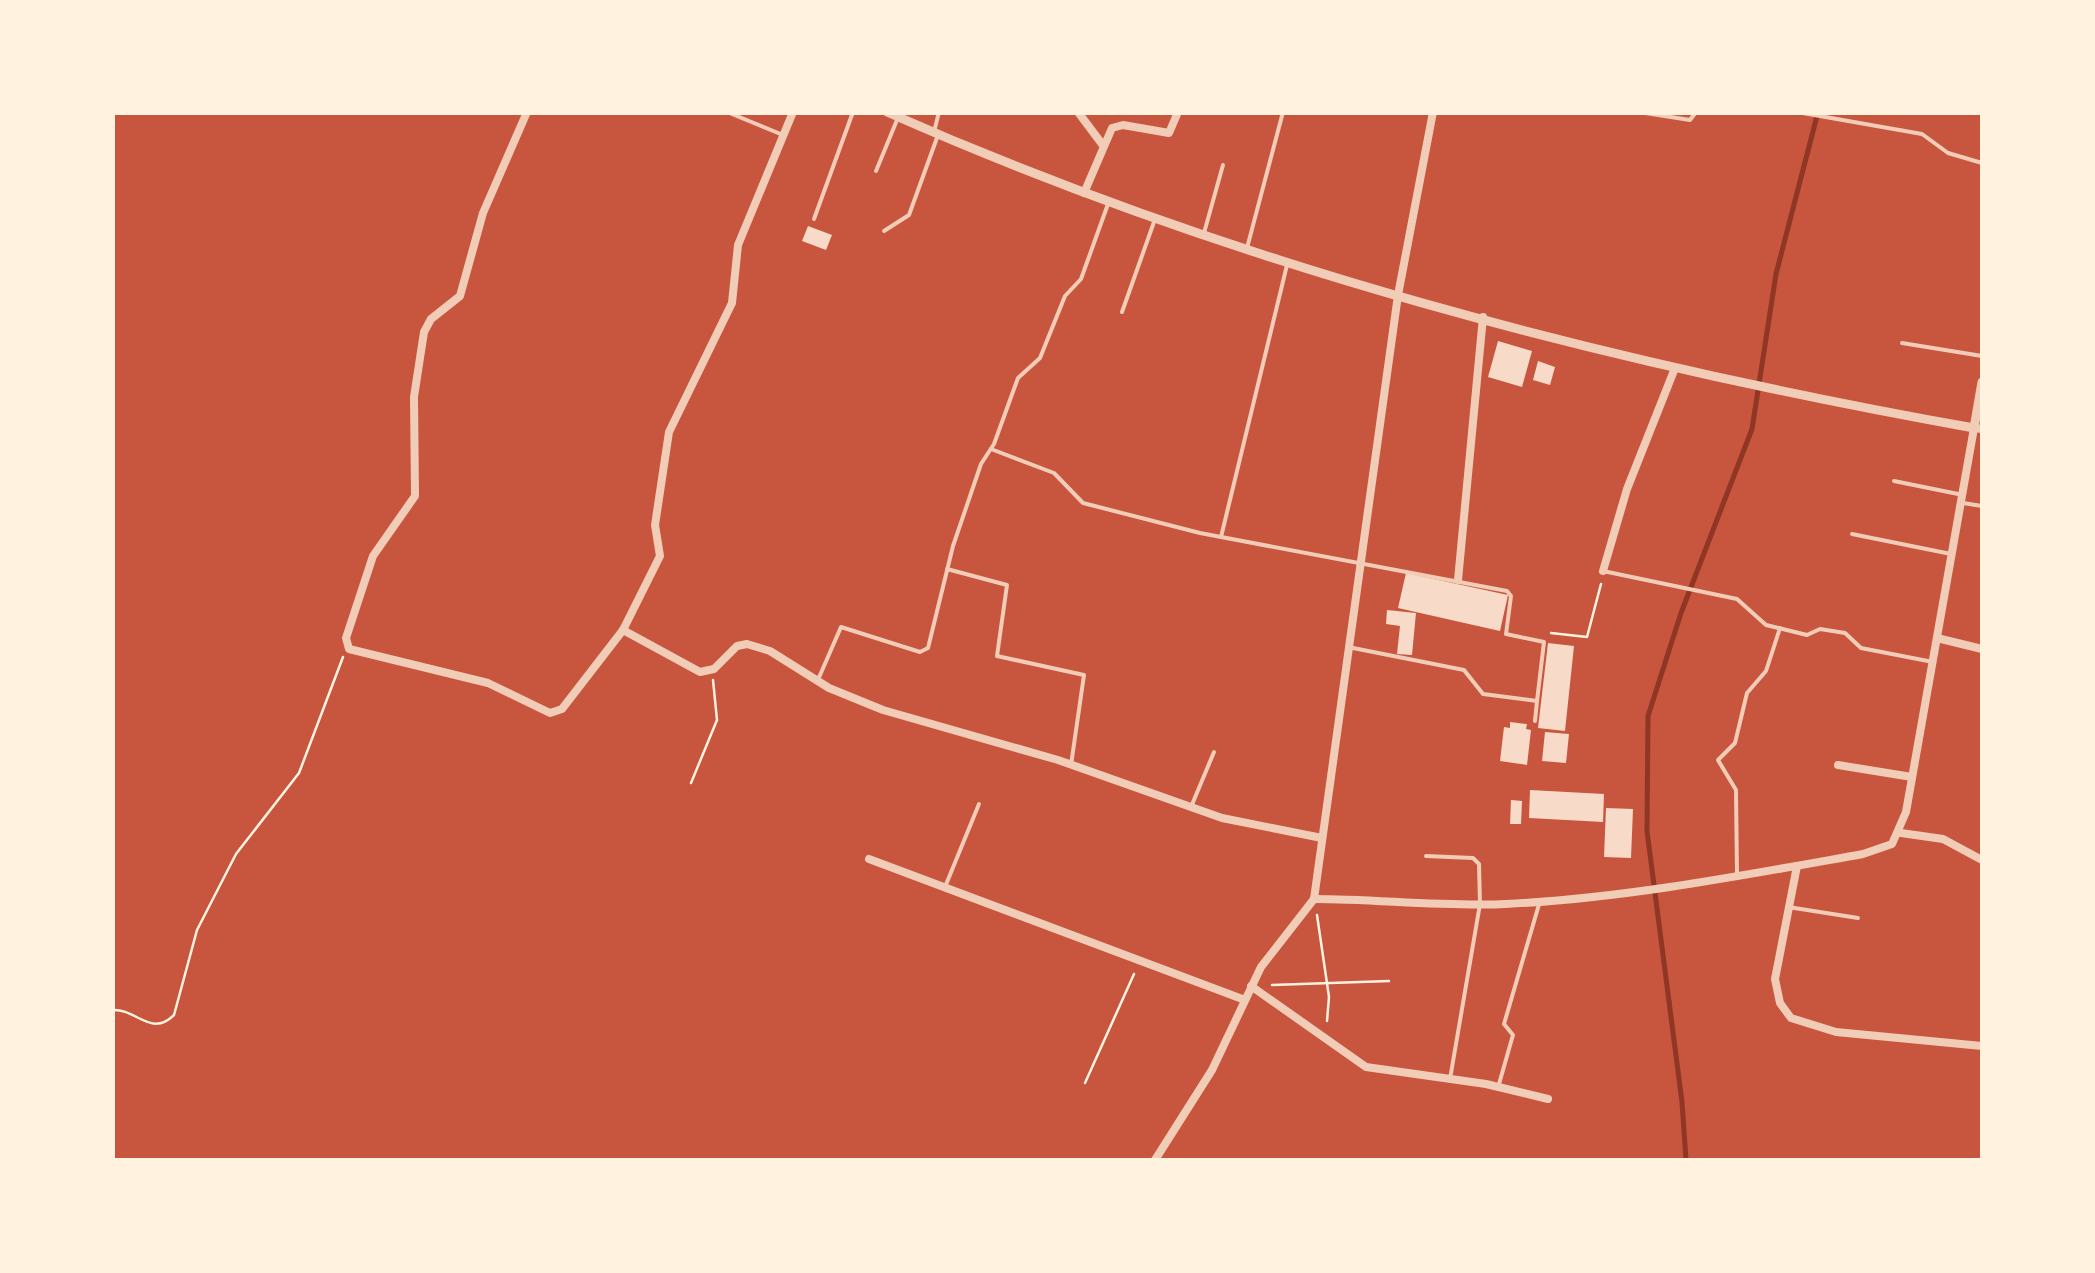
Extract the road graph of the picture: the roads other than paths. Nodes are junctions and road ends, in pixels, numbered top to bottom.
1 (527, 112) edge
2 (727, 112) edge
3 (793, 112) edge
4 (853, 112) edge
5 (939, 112) edge
6 (1078, 112) edge
7 (1178, 112) edge
8 (1283, 112) edge
9 (1434, 112) edge
10 (1639, 112) edge
11 (1696, 112) edge
12 (1797, 112) edge
13 (892, 115) edge
14 (936, 134) junction
15 (784, 135) junction
16 (1102, 144) junction
17 (1982, 163) edge
18 (1223, 165) dead end
19 (876, 171) dead end
20 (1084, 193) junction
21 (1108, 202) junction
22 (1155, 217) junction
23 (814, 219) dead end
24 (884, 231) dead end
25 (1204, 234) junction
26 (1247, 248) junction
27 (1288, 260) junction
28 (1398, 294) junction
29 (1122, 312) dead end
30 (1484, 317) junction
31 (1902, 343) dead end
32 (1982, 356) edge
33 (1674, 368) junction
34 (1982, 382) edge
35 (1978, 429) edge
36 (992, 449) junction
37 (1894, 481) dead end
38 (1962, 499) junction
39 (1982, 506) edge
40 (1852, 534) dead end
41 (1221, 537) junction
42 (1952, 554) junction
43 (1360, 565) junction
44 (947, 569) junction
45 (1603, 571) joint
46 (1458, 580) junction
47 (1780, 628) junction
48 (623, 630) junction
49 (1937, 638) junction
50 (1348, 647) junction
51 (1982, 649) edge
52 (1933, 662) junction
53 (818, 682) junction
54 (1537, 702) junction
55 (1535, 721) dead end
56 (1214, 752) dead end
57 (1071, 764) junction
58 (1838, 766) dead end
59 (1912, 777) junction
60 (978, 804) dead end
61 (1190, 808) junction
62 (1901, 833) junction
63 (1322, 838) junction
64 (1426, 856) dead end
65 (869, 859) dead end
66 (1982, 860) edge
67 (1797, 866) junction
68 (1737, 876) junction
69 (945, 887) junction
70 (1314, 899) junction
71 (1540, 902) junction
72 (1480, 904) junction
73 (1788, 907) junction
74 (1858, 918) dead end
75 (1251, 986) junction
76 (1244, 1000) junction
77 (1982, 1046) edge
78 (1450, 1079) junction
79 (1499, 1086) junction
80 (1548, 1099) dead end
81 (1154, 1160) edge

1 - 48 street
2 - 15 lane
3 - 15 street
4 - 23 lane
5 - 14 lane
6 - 16 street
7 - 16 street
8 - 26 lane
9 - 28 street
10 - 11 lane
12 - 17 lane
13 - 14 street
13 - 19 lane
14 - 20 street
14 - 24 lane
15 - 48 street
16 - 20 street
18 - 25 lane
20 - 21 street
21 - 22 street
21 - 36 lane
22 - 25 street
22 - 29 lane
25 - 26 street
26 - 27 street
27 - 28 street
27 - 41 lane
28 - 30 street
28 - 43 street
30 - 33 street
30 - 46 street
31 - 32 lane
33 - 35 street
33 - 45 street
34 - 35 street
35 - 38 street
36 - 41 lane
36 - 44 lane
37 - 38 lane
38 - 39 lane
38 - 42 street
40 - 42 lane
41 - 43 lane
42 - 49 street
43 - 46 lane
43 - 50 street
44 - 53 lane
44 - 57 lane
45 - 47 lane
46 - 54 lane
47 - 52 lane
47 - 68 lane
48 - 53 street
49 - 51 street
49 - 52 street
50 - 54 lane
50 - 63 street
52 - 59 street
53 - 57 street
54 - 55 lane
56 - 61 lane
57 - 61 street
58 - 59 street
59 - 62 street
60 - 69 lane
61 - 63 street
62 - 66 street
62 - 67 street
63 - 70 street
64 - 72 lane
65 - 69 street
67 - 68 street
67 - 73 street
68 - 71 street
69 - 76 street
70 - 72 street
70 - 75 street
71 - 72 street
71 - 79 lane
72 - 78 lane
73 - 74 lane
73 - 77 street
75 - 76 street
75 - 78 street
76 - 81 street
78 - 79 street
79 - 80 street

